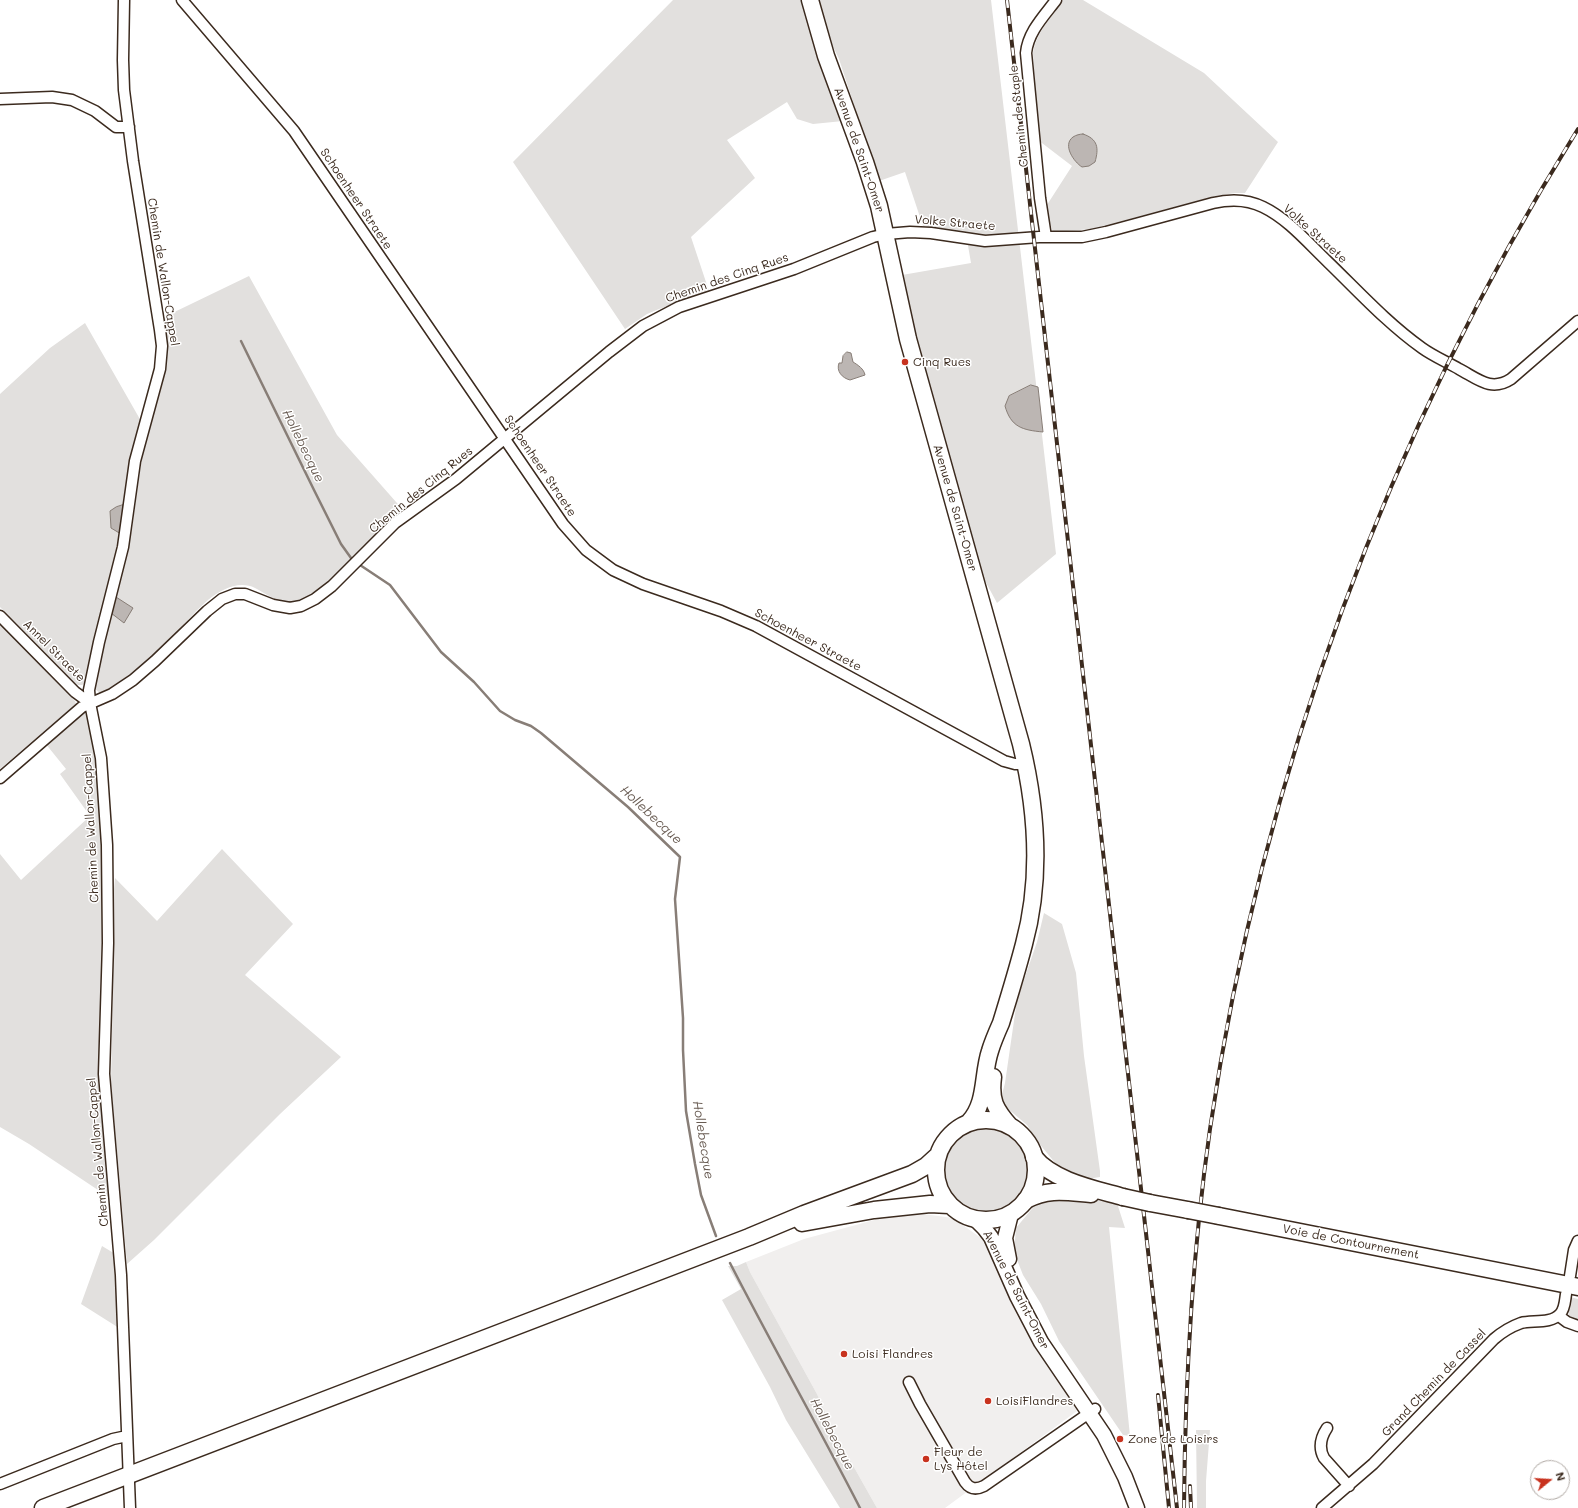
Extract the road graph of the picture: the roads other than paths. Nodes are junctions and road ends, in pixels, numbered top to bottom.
1 (124, 0) edge
2 (182, 0) edge
3 (810, 0) edge
4 (1056, 0) edge
5 (0, 99) edge
6 (129, 127) junction
7 (886, 234) junction
8 (1046, 237) junction
9 (1578, 321) edge
10 (505, 438) junction
11 (0, 616) edge
12 (90, 703) junction
13 (1025, 764) junction
14 (0, 778) edge
15 (1000, 1023) junction
16 (969, 1122) junction
17 (1010, 1126) junction
18 (937, 1156) junction
19 (1034, 1157) junction
20 (1123, 1197) junction
21 (1026, 1200) junction
22 (949, 1205) junction
23 (1011, 1214) junction
24 (975, 1220) junction
25 (749, 1237) junction
26 (1578, 1242) edge
27 (1571, 1285) edge
28 (1559, 1316) junction
29 (1578, 1326) edge
30 (909, 1382) dead end
31 (1092, 1411) junction
32 (1327, 1428) dead end
33 (127, 1436) junction
34 (128, 1475) junction
35 (0, 1484) edge
36 (1349, 1486) junction
37 (43, 1508) edge
38 (130, 1508) edge
39 (1137, 1508) edge
40 (1145, 1508) edge
41 (1322, 1508) edge

1 - 6 street, Chemin de Wallon-Cappel
2 - 10 street, Schoenheer Straete
3 - 7 main road, Avenue de Saint-Omer
4 - 8 street, Chemin de Staple
5 - 6 street
6 - 12 street, Chemin de Wallon-Cappel
7 - 8 street, Volke Straete
7 - 10 street, Chemin des Cinq Rues
7 - 13 main road, Avenue de Saint-Omer
8 - 9 street, Volke Straete
10 - 12 street, Chemin des Cinq Rues
10 - 13 street, Schoenheer Straete
11 - 12 street, Annel Straete
12 - 14 street, Chemin des Cinq Rues
12 - 33 street, Chemin de Wallon-Cappel
13 - 15 main road, Avenue de Saint-Omer
15 - 16 main road, Avenue de Saint-Omer
15 - 17 main road, Avenue de Saint-Omer
16 - 17 main road
16 - 18 main road
17 - 19 main road
18 - 22 main road
18 - 25 main road
19 - 20 main road, Voie de Contournement
19 - 21 main road
20 - 21 main road, Voie de Contournement
20 - 27 main road, Voie de Contournement, bridge
21 - 23 main road
22 - 24 main road
22 - 25 main road
23 - 24 main road
23 - 31 main road, Avenue de Saint-Omer
24 - 31 main road, Avenue de Saint-Omer
25 - 34 main road
26 - 27 street
27 - 28 street
28 - 29 street
28 - 36 street, Grand Chemin de Cassel
30 - 31 street
31 - 39 main road, Avenue de Saint-Omer
31 - 40 main road, Avenue de Saint-Omer
32 - 36 street
33 - 34 street, Chemin de Wallon-Cappel
33 - 35 street
34 - 37 main road
34 - 38 street, Chemin de Wallon-Cappel
36 - 41 street, Grand Chemin de Cassel

